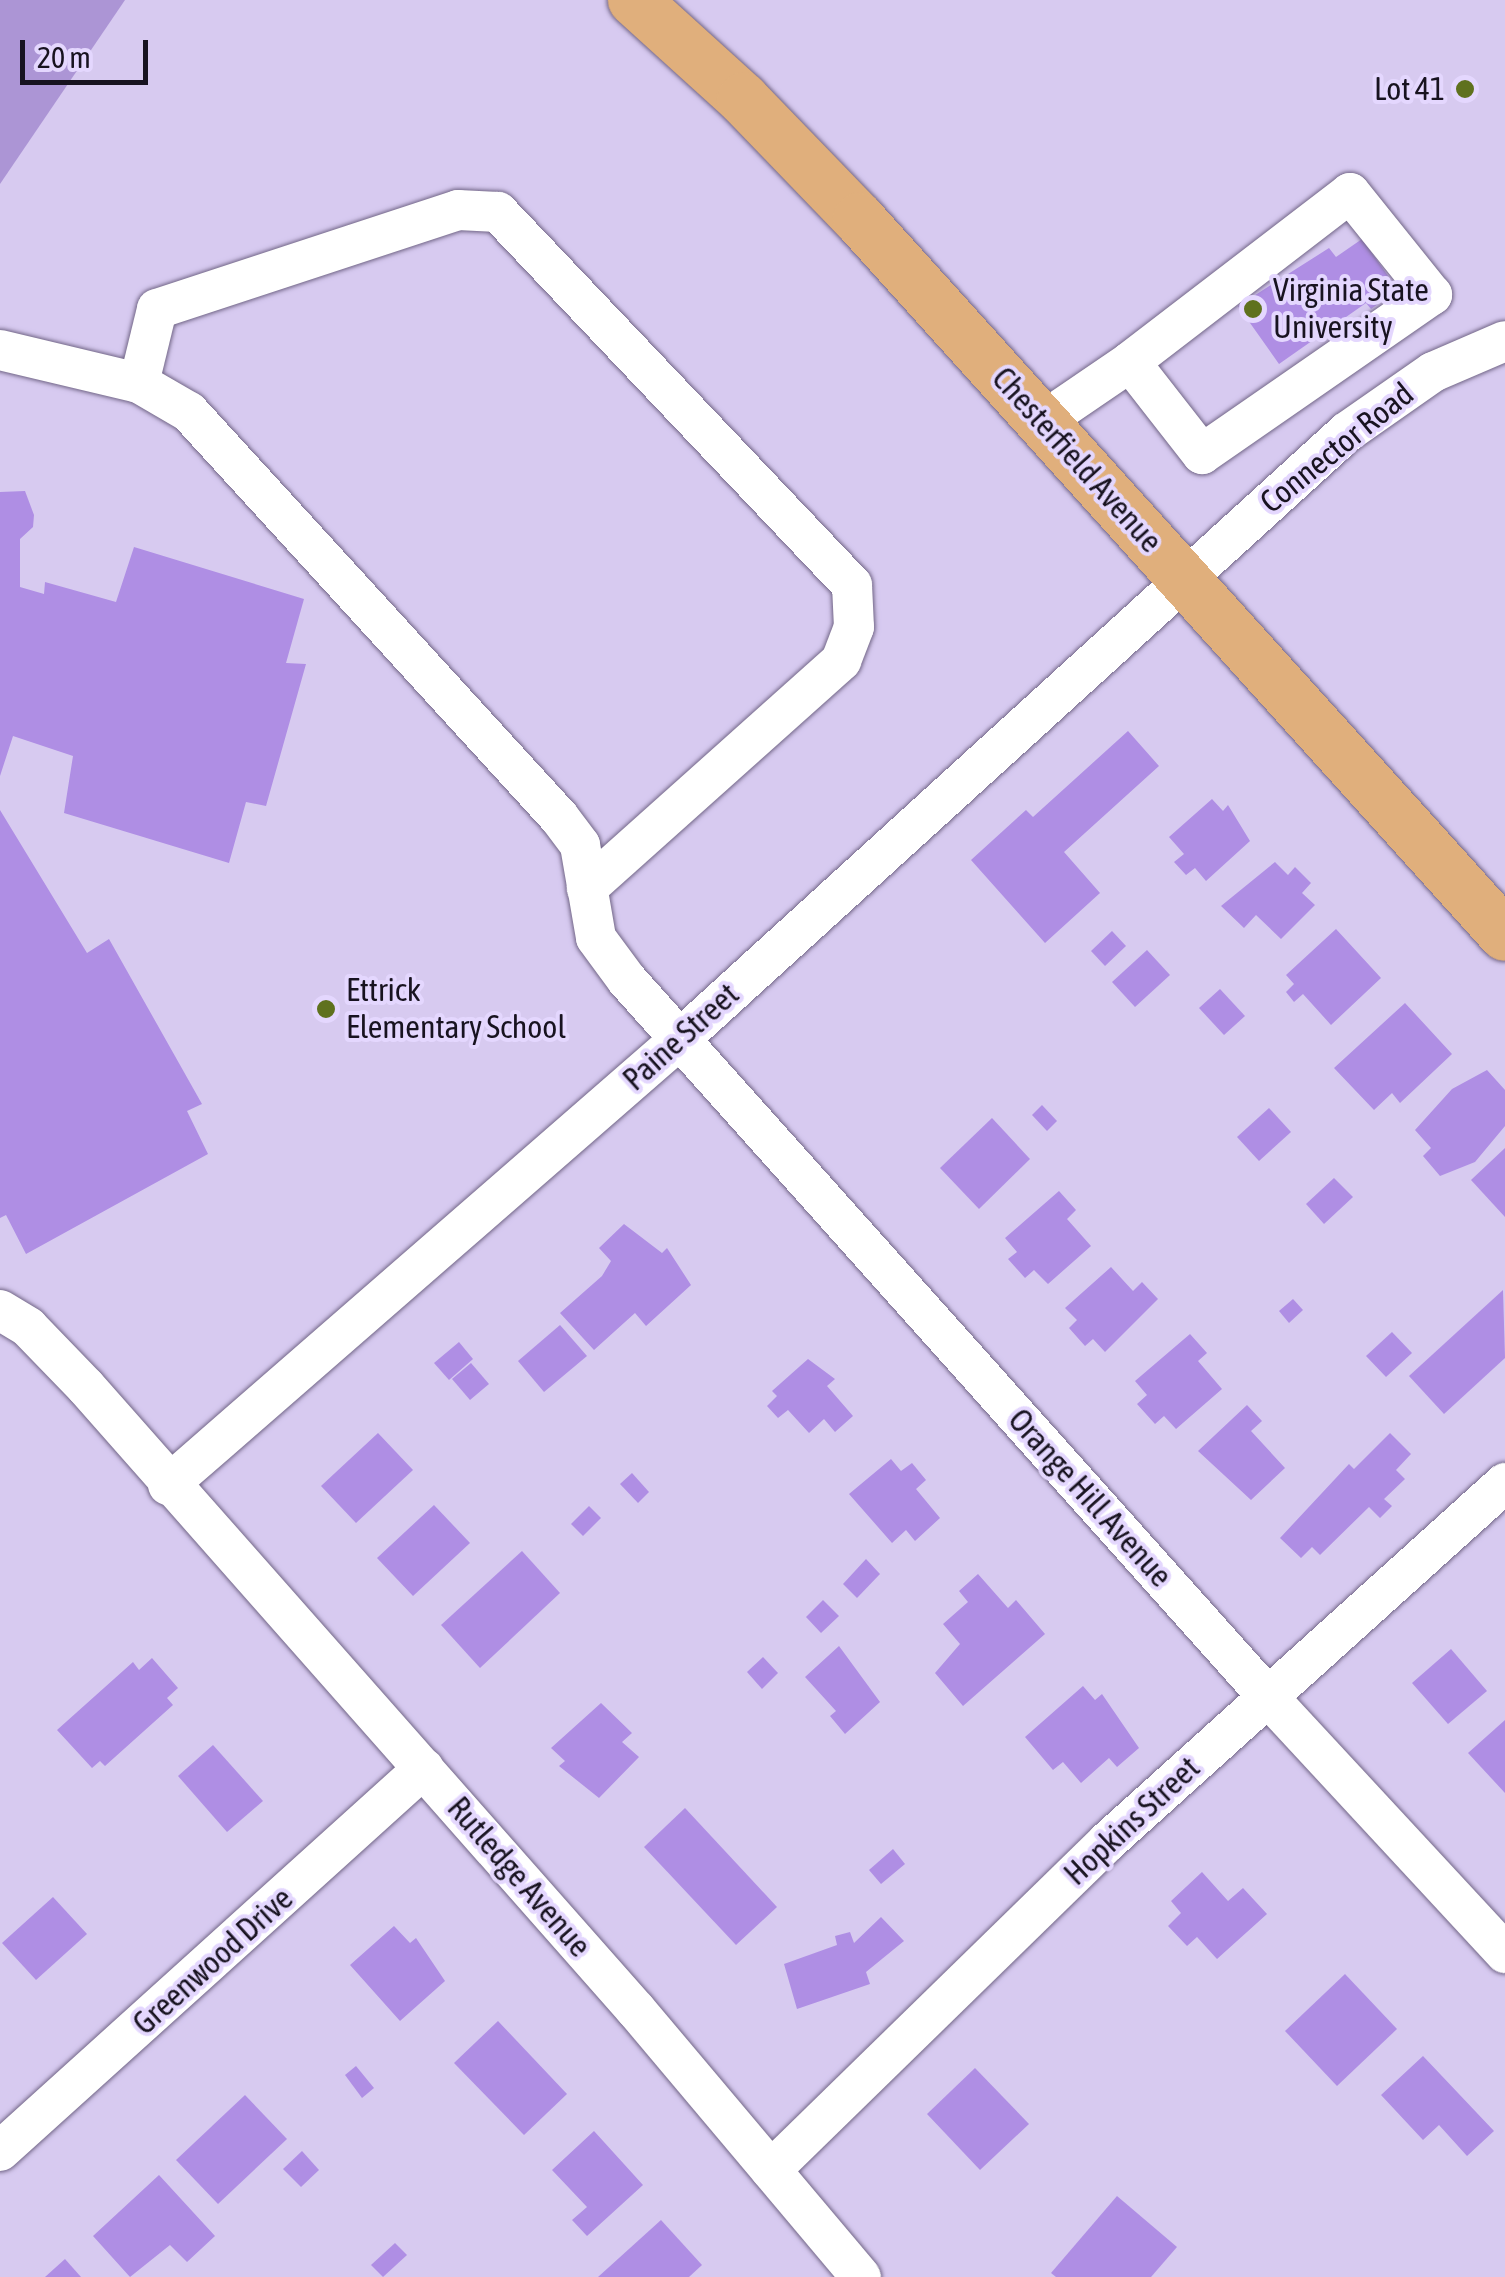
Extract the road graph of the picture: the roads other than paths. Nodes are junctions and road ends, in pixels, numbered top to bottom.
1 (634, 0) edge
2 (1505, 341) edge
3 (0, 350) edge
4 (1130, 362) junction
5 (139, 383) junction
6 (1042, 422) junction
7 (1184, 577) junction
8 (587, 888) junction
9 (1505, 935) edge
10 (679, 1040) junction
11 (0, 1310) edge
12 (1505, 1483) edge
13 (168, 1484) junction
14 (1268, 1697) junction
15 (424, 1768) junction
16 (1505, 1952) edge
17 (0, 2151) edge
18 (771, 2170) junction
19 (861, 2277) edge

1 - 6 main road, Chesterfield Avenue
2 - 7 street, Connector Road
3 - 5 street, Orange Hill Avenue
4 - 4 street
4 - 6 street
5 - 8 street, Orange Hill Avenue
5 - 8 street
6 - 7 main road, Chesterfield Avenue
7 - 9 main road, Chesterfield Avenue
7 - 10 street, Paine Street
8 - 10 street, Orange Hill Avenue
10 - 13 street, Paine Street
10 - 14 street, Orange Hill Avenue
11 - 13 street, Rutledge Avenue
12 - 14 street, Hopkins Street
13 - 15 street, Rutledge Avenue
14 - 16 street, Orange Hill Avenue
14 - 18 street, Hopkins Street
15 - 17 street, Greenwood Drive
15 - 18 street, Rutledge Avenue
18 - 19 street, Rutledge Avenue

